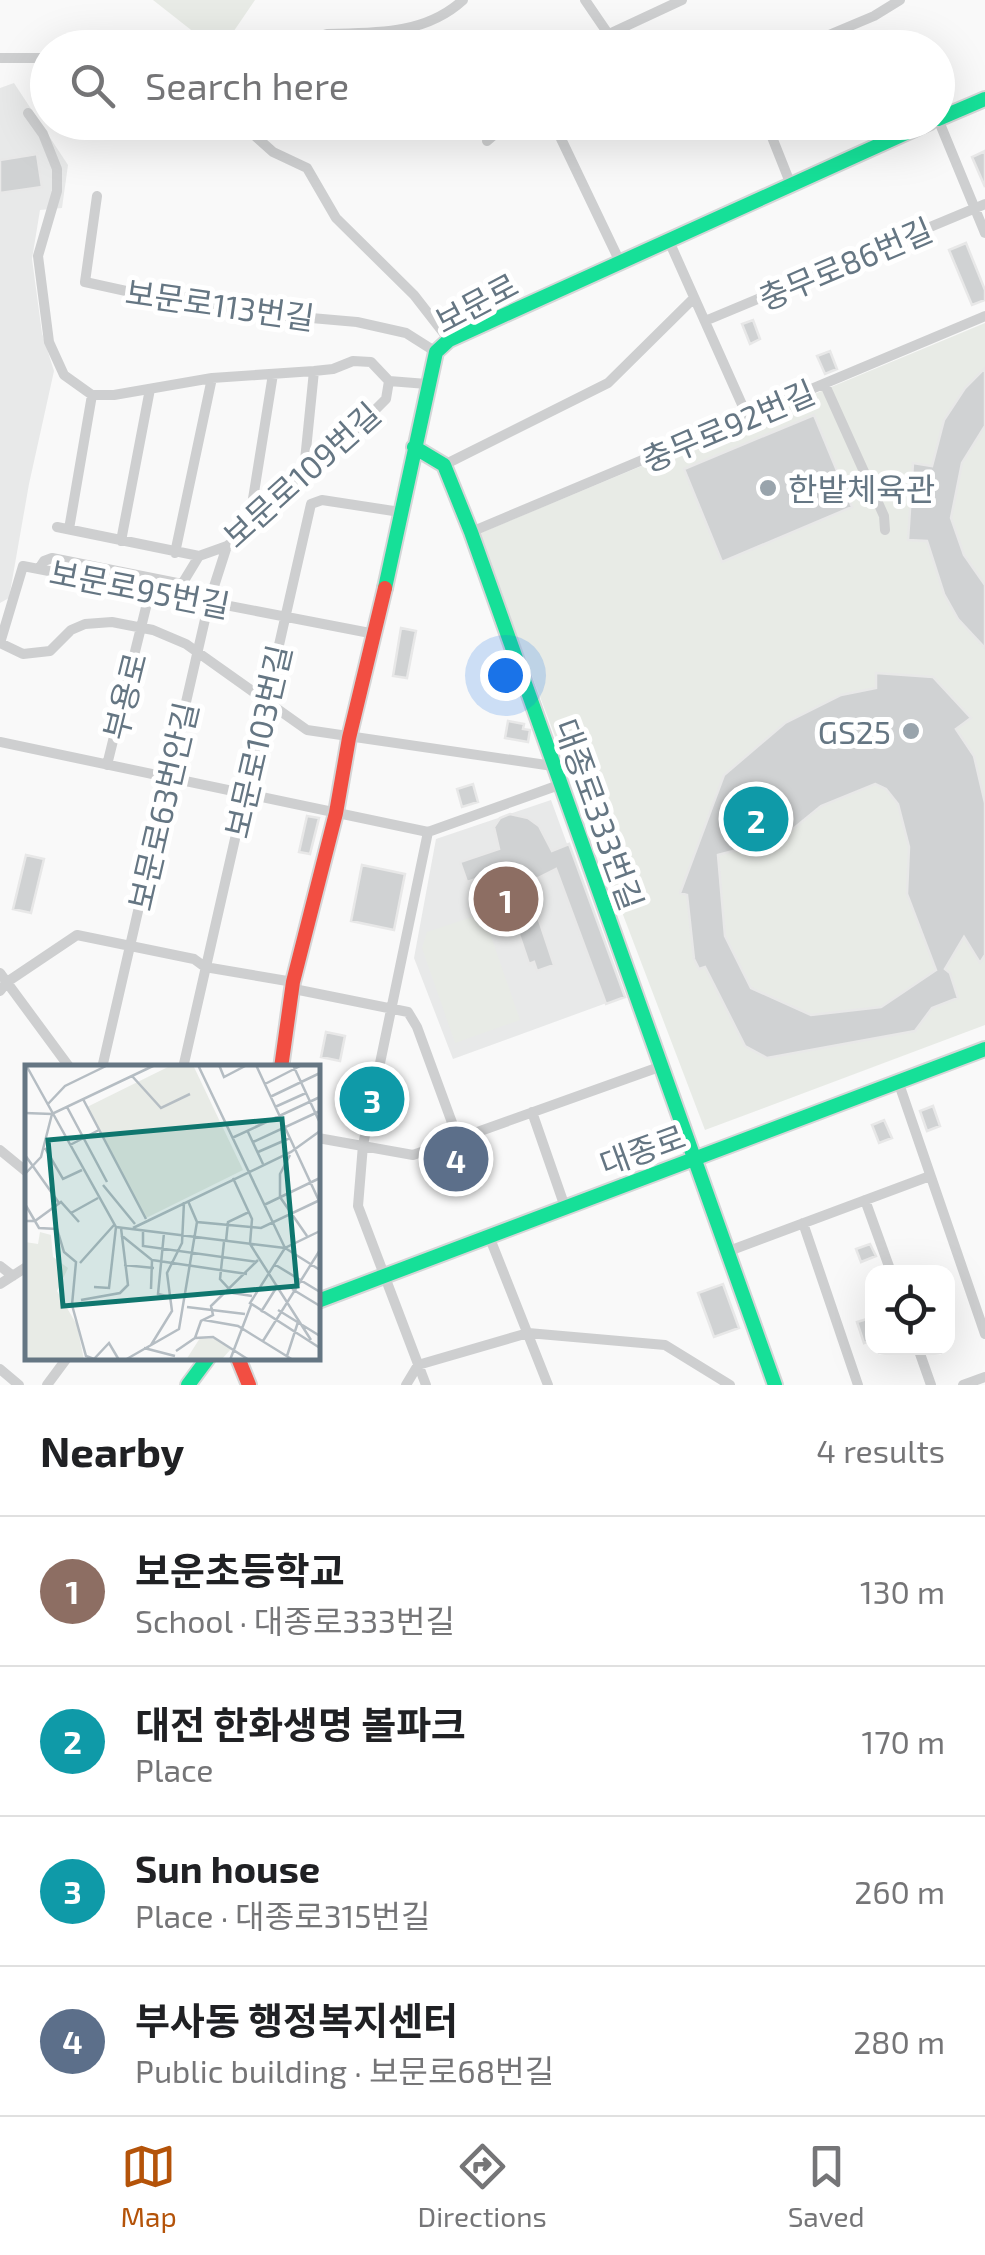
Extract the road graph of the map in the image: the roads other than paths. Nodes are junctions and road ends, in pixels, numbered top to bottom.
1 (463, 0) edge
2 (585, 0) edge
3 (682, 0) edge
4 (900, 0) edge
5 (657, 5) edge
6 (385, 30) edge
7 (606, 30) edge
8 (616, 30) edge
9 (841, 30) edge
10 (0, 58) edge
11 (30, 58) edge
12 (985, 99) edge
13 (955, 112) edge
14 (28, 113) dead end
15 (30, 116) edge
16 (45, 140) edge
17 (259, 140) edge
18 (562, 140) edge
19 (773, 140) edge
20 (890, 140) edge
21 (948, 140) edge
22 (791, 185) junction
23 (97, 196) dead end
24 (980, 206) edge
25 (985, 233) edge
26 (668, 241) junction
27 (620, 262) junction
28 (692, 299) junction
29 (985, 316) edge
30 (705, 322) junction
31 (449, 340) junction
32 (436, 352) junction
33 (314, 372) junction
34 (274, 374) junction
35 (212, 378) junction
36 (389, 381) junction
37 (427, 384) junction
38 (825, 385) junction
39 (150, 389) junction
40 (92, 395) junction
41 (748, 418) junction
42 (414, 447) junction
43 (444, 465) junction
44 (304, 470) junction
45 (400, 512) junction
46 (56, 526) dead end
47 (70, 530) junction
48 (248, 530) junction
49 (885, 530) dead end
50 (471, 532) junction
51 (121, 541) junction
52 (227, 546) junction
53 (175, 553) junction
54 (198, 556) junction
55 (40, 567) junction
56 (150, 591) junction
57 (208, 602) junction
58 (285, 617) junction
59 (142, 628) junction
60 (375, 634) junction
61 (0, 643) edge
62 (197, 652) junction
63 (266, 700) junction
64 (349, 738) junction
65 (0, 742) edge
66 (107, 764) junction
67 (553, 766) junction
68 (169, 777) junction
69 (559, 785) junction
70 (246, 793) junction
71 (336, 812) junction
72 (428, 832) junction
73 (130, 946) junction
74 (205, 967) junction
75 (2, 982) edge
76 (294, 985) junction
77 (390, 1008) junction
78 (985, 1048) edge
79 (68, 1065) edge
80 (103, 1065) edge
81 (184, 1065) edge
82 (281, 1065) edge
83 (662, 1066) junction
84 (898, 1081) junction
85 (532, 1112) junction
86 (320, 1138) edge
87 (458, 1139) junction
88 (363, 1145) junction
89 (0, 1150) edge
90 (696, 1158) junction
91 (25, 1170) edge
92 (930, 1176) junction
93 (865, 1200) junction
94 (565, 1207) junction
95 (803, 1223) junction
96 (489, 1236) junction
97 (729, 1251) junction
98 (888, 1265) edge
99 (0, 1266) edge
100 (25, 1268) edge
101 (13, 1276) junction
102 (383, 1276) junction
103 (0, 1284) edge
104 (320, 1300) edge
105 (528, 1333) junction
106 (985, 1334) edge
107 (920, 1355) edge
108 (66, 1360) edge
109 (207, 1360) edge
110 (239, 1360) edge
111 (418, 1365) junction
112 (0, 1369) edge
113 (985, 1377) edge
114 (19, 1385) edge
115 (47, 1385) edge
116 (188, 1385) edge
117 (249, 1385) edge
118 (406, 1385) edge
119 (426, 1385) edge
120 (548, 1385) edge
121 (730, 1385) edge
122 (775, 1385) edge
123 (858, 1385) edge
124 (931, 1385) edge
125 (963, 1385) edge

1 - 6 street
2 - 7 street
3 - 5 street
4 - 9 street
5 - 8 street
10 - 11 street
12 - 13 main road
14 - 15 street
16 - 40 street
17 - 31 street
18 - 27 street
19 - 22 street
20 - 22 main road, 보문로
21 - 24 street
22 - 26 main road, 보문로
23 - 32 street, 보문로113번길
24 - 25 street
24 - 30 street, 충무로86번길
26 - 27 main road, 보문로
26 - 28 street
27 - 31 main road, 보문로
28 - 30 street
28 - 43 street
29 - 38 street, 충무로92번길
30 - 41 street
31 - 32 main road, 보문로
32 - 37 main road, 보문로
33 - 34 street
33 - 36 street
33 - 44 street
34 - 35 street
34 - 48 street
35 - 39 street
35 - 53 street
36 - 37 street
36 - 44 street, 보문로109번길
37 - 42 main road, 보문로
38 - 41 street, 충무로92번길
38 - 49 street
39 - 40 street
39 - 51 street
40 - 47 street
41 - 50 street, 충무로92번길
42 - 43 main road
42 - 45 main road, 보문로
43 - 50 main road, 대종로333번길
44 - 48 street, 보문로109번길
45 - 58 street, 보문로103번길
45 - 60 main road, 보문로
46 - 47 street, 보문로109번길
47 - 51 street, 보문로109번길
48 - 52 street, 보문로109번길
50 - 67 main road, 대종로333번길
51 - 53 street, 보문로109번길
52 - 54 street, 보문로109번길
52 - 57 street, 보문로63번안길
53 - 54 street, 보문로109번길
54 - 55 street, 보문로109번길
55 - 56 street, 보문로95번길
55 - 61 street, 보문로95번길
56 - 57 street, 보문로95번길
56 - 59 street, 부용로
57 - 58 street, 보문로95번길
57 - 62 street, 보문로63번안길
58 - 60 street, 보문로95번길
58 - 63 street, 보문로103번길
59 - 61 street
59 - 62 street
59 - 66 street, 부용로
60 - 64 main road, 보문로
62 - 63 street
62 - 68 street, 보문로63번안길
63 - 64 street
63 - 70 street, 보문로103번길
64 - 67 street
64 - 71 main road, 보문로
65 - 66 street, 부용로
66 - 68 street, 부용로
67 - 69 main road, 대종로333번길
68 - 70 street, 부용로
68 - 73 street, 보문로63번안길
69 - 72 street
69 - 83 main road, 대종로333번길
70 - 71 street, 부용로
70 - 74 street, 보문로103번길
71 - 72 street, 부용로
71 - 76 main road, 보문로
72 - 77 street
73 - 74 street
73 - 75 street
73 - 80 street, 보문로63번안길
74 - 76 street
74 - 81 street, 보문로103번길
75 - 79 street
76 - 77 street
76 - 82 main road, 보문로
77 - 87 street
77 - 88 street
78 - 84 main road, 대종로
83 - 85 street
83 - 90 main road, 대종로333번길
84 - 90 main road, 대종로
84 - 92 street
85 - 87 street
85 - 94 street
86 - 88 street
87 - 88 street
88 - 102 street
89 - 91 street
90 - 94 main road, 대종로
90 - 97 main road, 대종로333번길
92 - 93 street
92 - 106 street
93 - 95 street
93 - 98 street
94 - 96 main road, 대종로
95 - 97 street
95 - 123 street
96 - 102 main road, 대종로
96 - 105 street
97 - 122 main road, 대종로333번길
99 - 101 street
100 - 101 street
101 - 103 street
102 - 104 main road, 대종로
102 - 111 street
105 - 111 street
105 - 120 street
105 - 121 street
107 - 124 street
108 - 115 street
109 - 116 main road
110 - 117 main road
111 - 118 street
111 - 119 street
112 - 114 street
113 - 125 street

